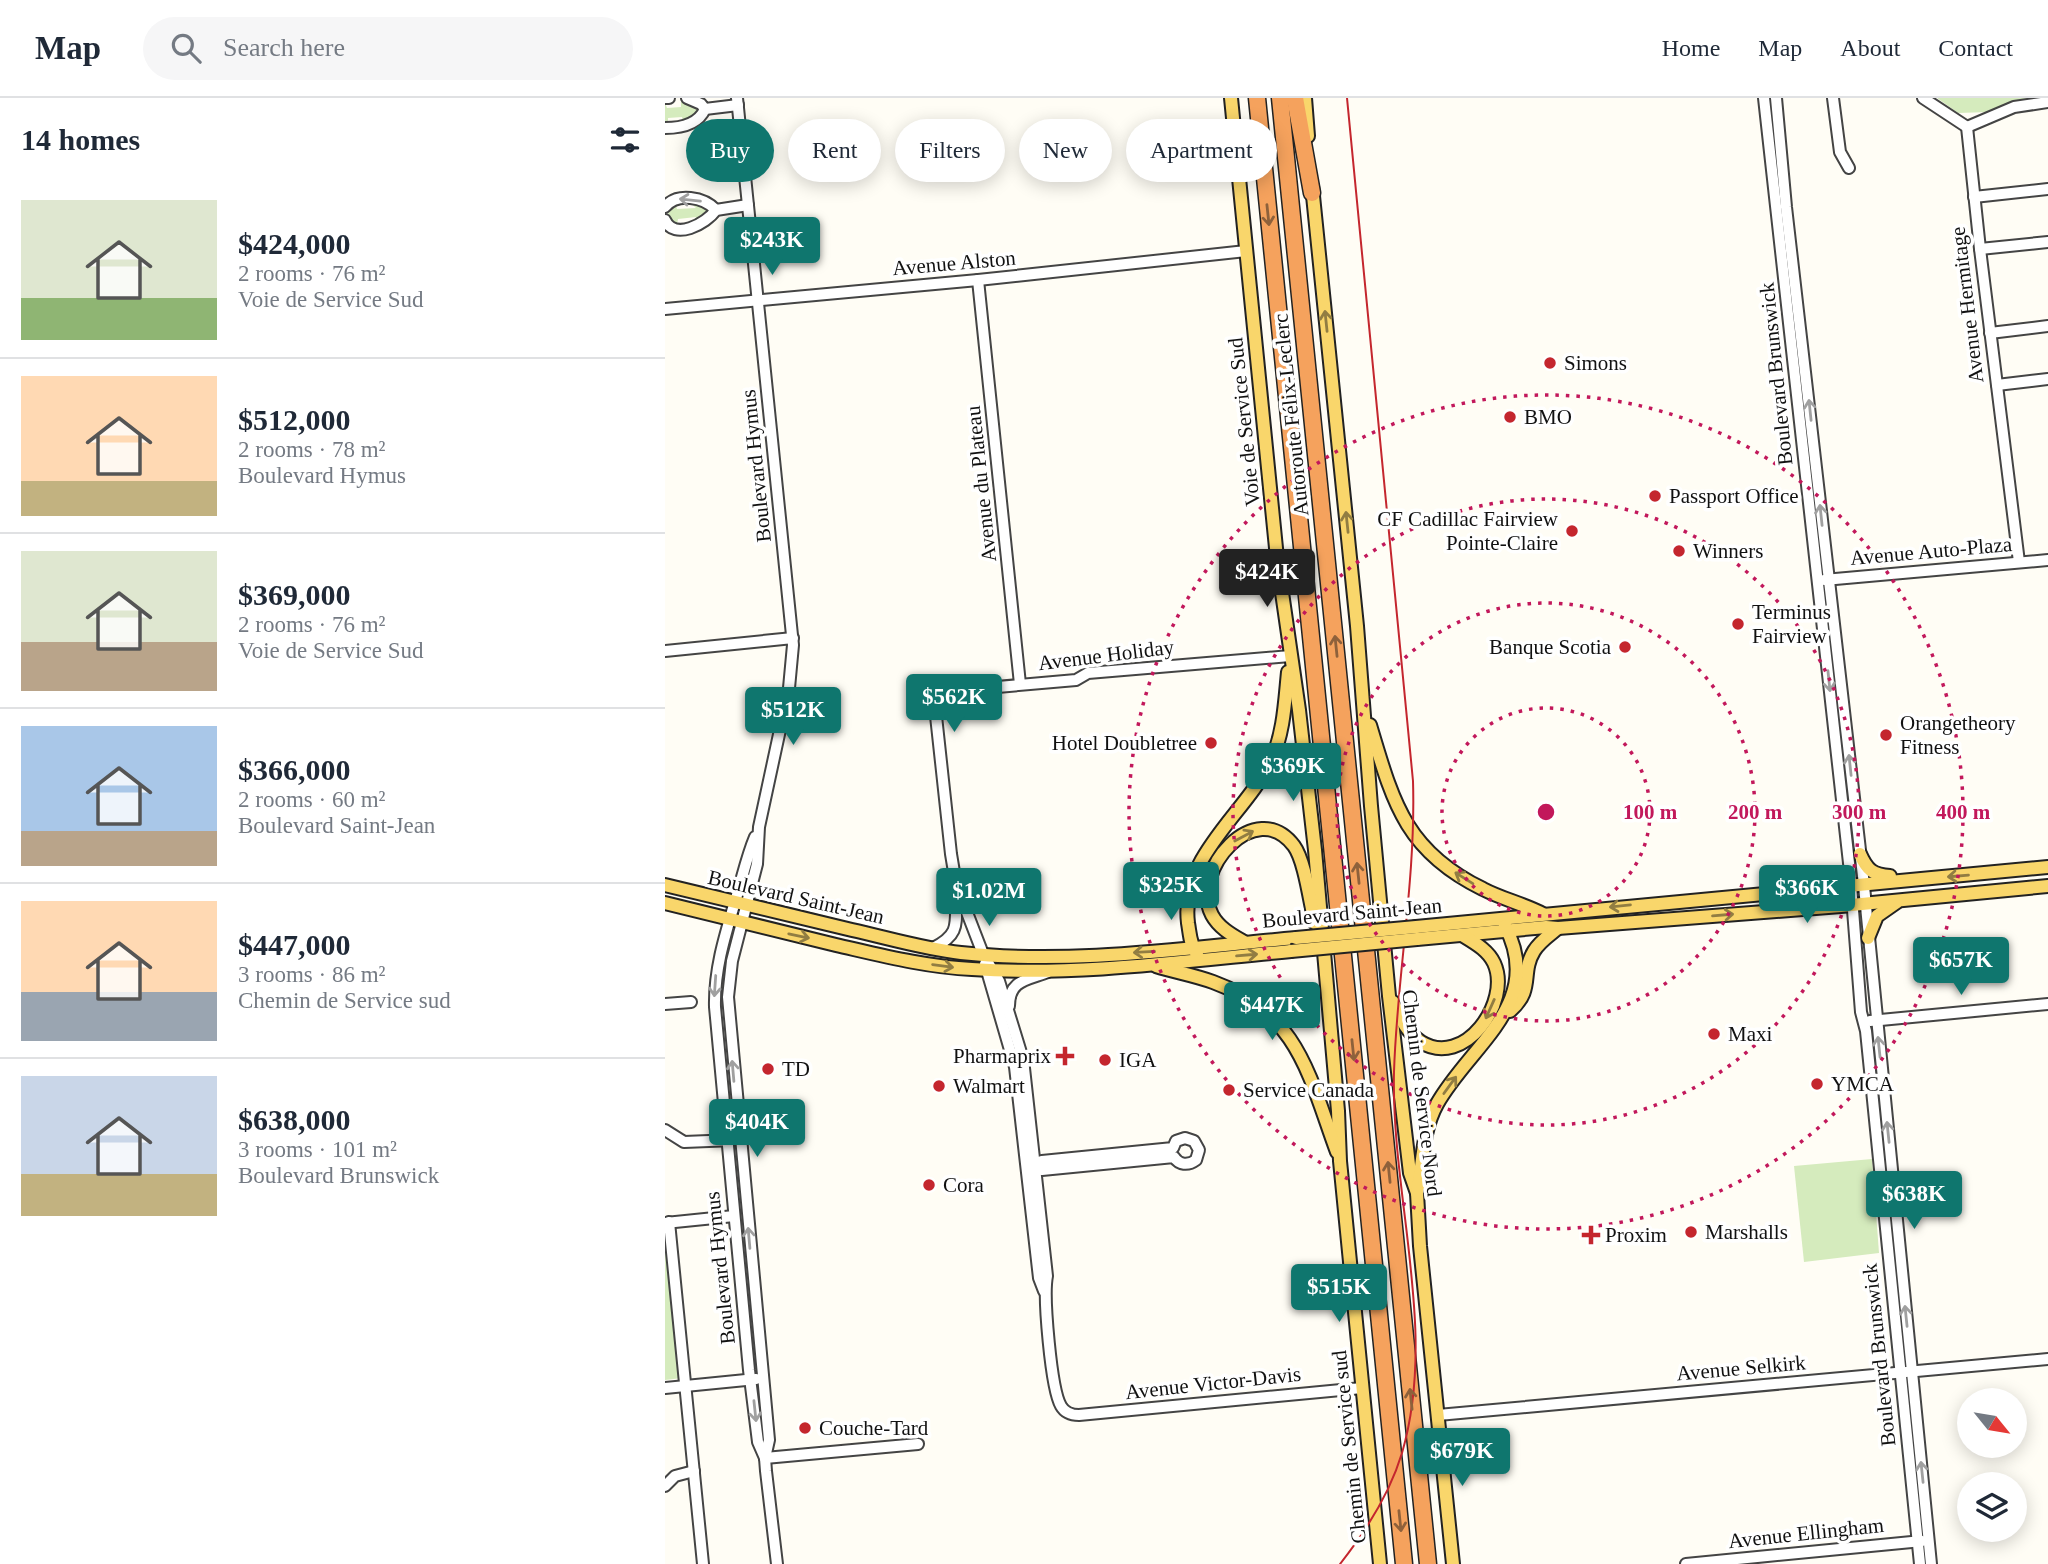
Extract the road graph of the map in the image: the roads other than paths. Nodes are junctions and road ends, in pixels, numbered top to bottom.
1 (687, 98) edge
2 (1231, 98) edge
3 (1257, 98) edge
4 (1280, 98) edge
5 (1295, 98) edge
6 (1305, 98) edge
7 (1764, 98) edge
8 (1776, 98) edge
9 (1833, 98) edge
10 (1923, 98) edge
11 (738, 102) edge
12 (2048, 102) edge
13 (705, 109) junction
14 (1967, 127) junction
15 (665, 128) edge
16 (1849, 168) dead end
17 (2048, 188) edge
18 (1312, 193) junction
19 (1974, 197) junction
20 (748, 205) junction
21 (665, 207) edge
22 (716, 210) junction
23 (665, 220) edge
24 (2048, 242) edge
25 (1980, 249) junction
26 (1246, 251) junction
27 (978, 281) junction
28 (758, 300) junction
29 (665, 309) edge
30 (2048, 326) edge
31 (1990, 333) junction
32 (2048, 379) edge
33 (1997, 385) junction
34 (2048, 560) edge
35 (2019, 562) junction
36 (1823, 580) junction
37 (793, 638) junction
38 (665, 651) edge
39 (1290, 656) junction
40 (1020, 684) junction
41 (1365, 707) junction
42 (1860, 855) junction
43 (2048, 867) edge
44 (1995, 872) junction
45 (1922, 879) junction
46 (956, 884) junction
47 (665, 885) edge
48 (1857, 885) junction
49 (2048, 886) edge
50 (1958, 895) junction
51 (1900, 900) junction
52 (665, 902) edge
53 (741, 903) junction
54 (1858, 904) junction
55 (1543, 914) junction
56 (736, 921) junction
57 (1505, 925) junction
58 (1558, 928) junction
59 (1416, 933) junction
60 (1462, 935) junction
61 (1868, 938) junction
62 (1244, 943) junction
63 (1291, 945) junction
64 (933, 948) junction
65 (1193, 948) junction
66 (1322, 950) junction
67 (983, 954) junction
68 (1202, 959) junction
69 (1149, 964) junction
70 (990, 970) junction
71 (1050, 971) junction
72 (1389, 996) junction
73 (691, 1002) dead end
74 (665, 1004) edge
75 (2048, 1004) edge
76 (1009, 1009) junction
77 (1504, 1016) junction
78 (1876, 1020) junction
79 (1864, 1021) junction
80 (665, 1130) edge
81 (740, 1139) junction
82 (727, 1140) junction
83 (1173, 1152) dead end
84 (1340, 1161) junction
85 (1033, 1167) junction
86 (1417, 1193) junction
87 (734, 1216) junction
88 (667, 1223) edge
89 (1895, 1261) junction
90 (755, 1296) junction
91 (742, 1297) junction
92 (2048, 1359) edge
93 (1906, 1373) junction
94 (757, 1379) junction
95 (685, 1386) junction
96 (665, 1388) edge
97 (1362, 1388) junction
98 (1068, 1413) joint
99 (1438, 1415) junction
100 (918, 1444) dead end
101 (765, 1458) junction
102 (694, 1471) junction
103 (665, 1486) edge
104 (1923, 1541) junction
105 (702, 1564) edge
106 (778, 1564) edge
107 (1380, 1564) edge
108 (1404, 1564) edge
109 (1427, 1564) edge
110 (1453, 1564) edge
111 (1686, 1564) edge
112 (1920, 1564) edge
113 (1931, 1564) edge

1 - 13 street
2 - 26 main road, Voie de Service Sud
3 -> 108 highway, Autoroute Félix-Leclerc
109 -> 4 highway, Autoroute Félix-Leclerc
5 - 18 highway
6 - 18 main road, Chemin de Service Nord
7 - 36 street, Boulevard Brunswick
36 -> 8 street, Boulevard Brunswick
9 - 16 street
10 - 14 street
11 - 13 street
11 - 20 street, Boulevard Hymus
12 - 14 street
13 - 15 street
14 - 19 street, Avenue Hermitage
17 - 19 street
41 -> 18 main road, Chemin de Service Nord
19 - 25 street, Avenue Hermitage
20 - 22 street
20 - 28 street, Boulevard Hymus
22 -> 21 street
22 - 23 street
24 - 25 street
25 - 31 street, Avenue Hermitage
26 - 27 street, Avenue Alston
26 - 39 main road, Voie de Service Sud
27 - 28 street, Avenue Alston
27 - 40 street, Avenue du Plateau
28 - 29 street, Avenue Alston
28 - 37 street, Boulevard Hymus
30 - 31 street
31 - 33 street, Avenue Hermitage
32 - 33 street
33 - 35 street, Avenue Hermitage
34 - 35 street, Avenue Auto-Plaza
35 - 36 street, Avenue Auto-Plaza
42 -> 36 street, Boulevard Brunswick
36 -> 48 street, Boulevard Brunswick
37 - 38 street
37 - 53 street, Boulevard Hymus
39 - 40 street, Avenue Holiday
39 - 65 main road
39 - 66 main road, Voie de Service Sud
40 - 46 street, Avenue Holiday
55 -> 41 main road
41 - 72 main road, Chemin de Service Nord
42 - 45 main road
42 - 48 street, Boulevard Brunswick
43 - 44 main road, Boulevard Saint-Jean
44 -> 45 main road, Boulevard Saint-Jean
44 - 50 main road
45 - 48 main road, Boulevard Saint-Jean
46 - 64 street
46 - 67 street, Avenue Holiday
47 - 53 main road, Boulevard Saint-Jean
48 - 54 street, Boulevard Brunswick
48 -> 55 main road, Boulevard Saint-Jean
49 - 50 main road, Boulevard Saint-Jean
50 - 51 main road, Boulevard Saint-Jean
51 - 54 main road, Boulevard Saint-Jean
51 - 61 main road
52 - 56 main road, Boulevard Saint-Jean
53 - 56 street, Boulevard Hymus
53 - 64 main road, Boulevard Saint-Jean
58 -> 54 main road, Boulevard Saint-Jean
54 - 61 street, Boulevard Brunswick
54 - 79 street, Boulevard Brunswick
55 - 57 main road, Boulevard Saint-Jean
56 -> 70 main road, Boulevard Saint-Jean
81 -> 56 street, Boulevard Hymus
56 -> 82 street, Boulevard Hymus
57 - 58 main road, Boulevard Saint-Jean
57 - 59 main road, Boulevard Saint-Jean
57 - 60 main road, Boulevard Saint-Jean
57 - 77 main road
58 - 77 main road
59 - 60 main road, Boulevard Saint-Jean
59 - 63 main road, Boulevard Saint-Jean, bridge
60 -> 72 main road
61 - 78 street, Boulevard Brunswick
62 - 63 main road, Boulevard Saint-Jean
62 - 65 main road, Boulevard Saint-Jean
62 -> 66 main road
68 -> 63 main road, Boulevard Saint-Jean
64 - 67 main road, Boulevard Saint-Jean
65 -> 67 main road, Boulevard Saint-Jean
65 - 68 main road
66 - 84 main road, Chemin de Service sud
67 - 70 street, Avenue Holiday
68 - 69 main road, Boulevard Saint-Jean
69 - 71 main road, Boulevard Saint-Jean
69 - 84 main road
70 - 71 main road, Boulevard Saint-Jean
70 - 76 street, Avenue Holiday
70 - 85 street, Avenue Holiday
71 - 76 street
72 - 86 main road, Chemin de Service Nord
73 - 74 street
75 - 78 street
76 - 85 street, Avenue Holiday
86 -> 77 main road
78 - 79 street
89 -> 78 street, Boulevard Brunswick
79 - 89 street, Boulevard Brunswick
80 - 82 street
81 - 82 street
90 -> 81 street, Boulevard Hymus
82 - 87 street, Boulevard Hymus
83 - 85 street
84 - 97 main road, Chemin de Service sud
85 - 98 street, Avenue Holiday
86 - 99 main road, Chemin de Service Nord
87 - 88 street
87 - 91 street, Boulevard Hymus
88 - 95 street
89 - 93 street, Boulevard Brunswick
90 - 91 street
90 - 94 street, Boulevard Hymus
91 - 94 street, Boulevard Hymus
92 - 93 street, Avenue Selkirk
93 - 99 street, Avenue Selkirk
93 - 104 street, Boulevard Brunswick
94 - 95 street
94 - 101 street, Boulevard Hymus
95 - 96 street
95 - 102 street
97 - 98 street, Avenue Victor-Davis
97 - 107 main road, Chemin de Service sud
99 - 110 main road, Chemin de Service Nord
100 - 101 street
101 - 106 street, Boulevard Hymus
102 - 103 street
102 - 105 street
104 - 111 street, Avenue Ellingham
104 - 112 street, Boulevard Brunswick
104 - 113 street, Boulevard Brunswick

